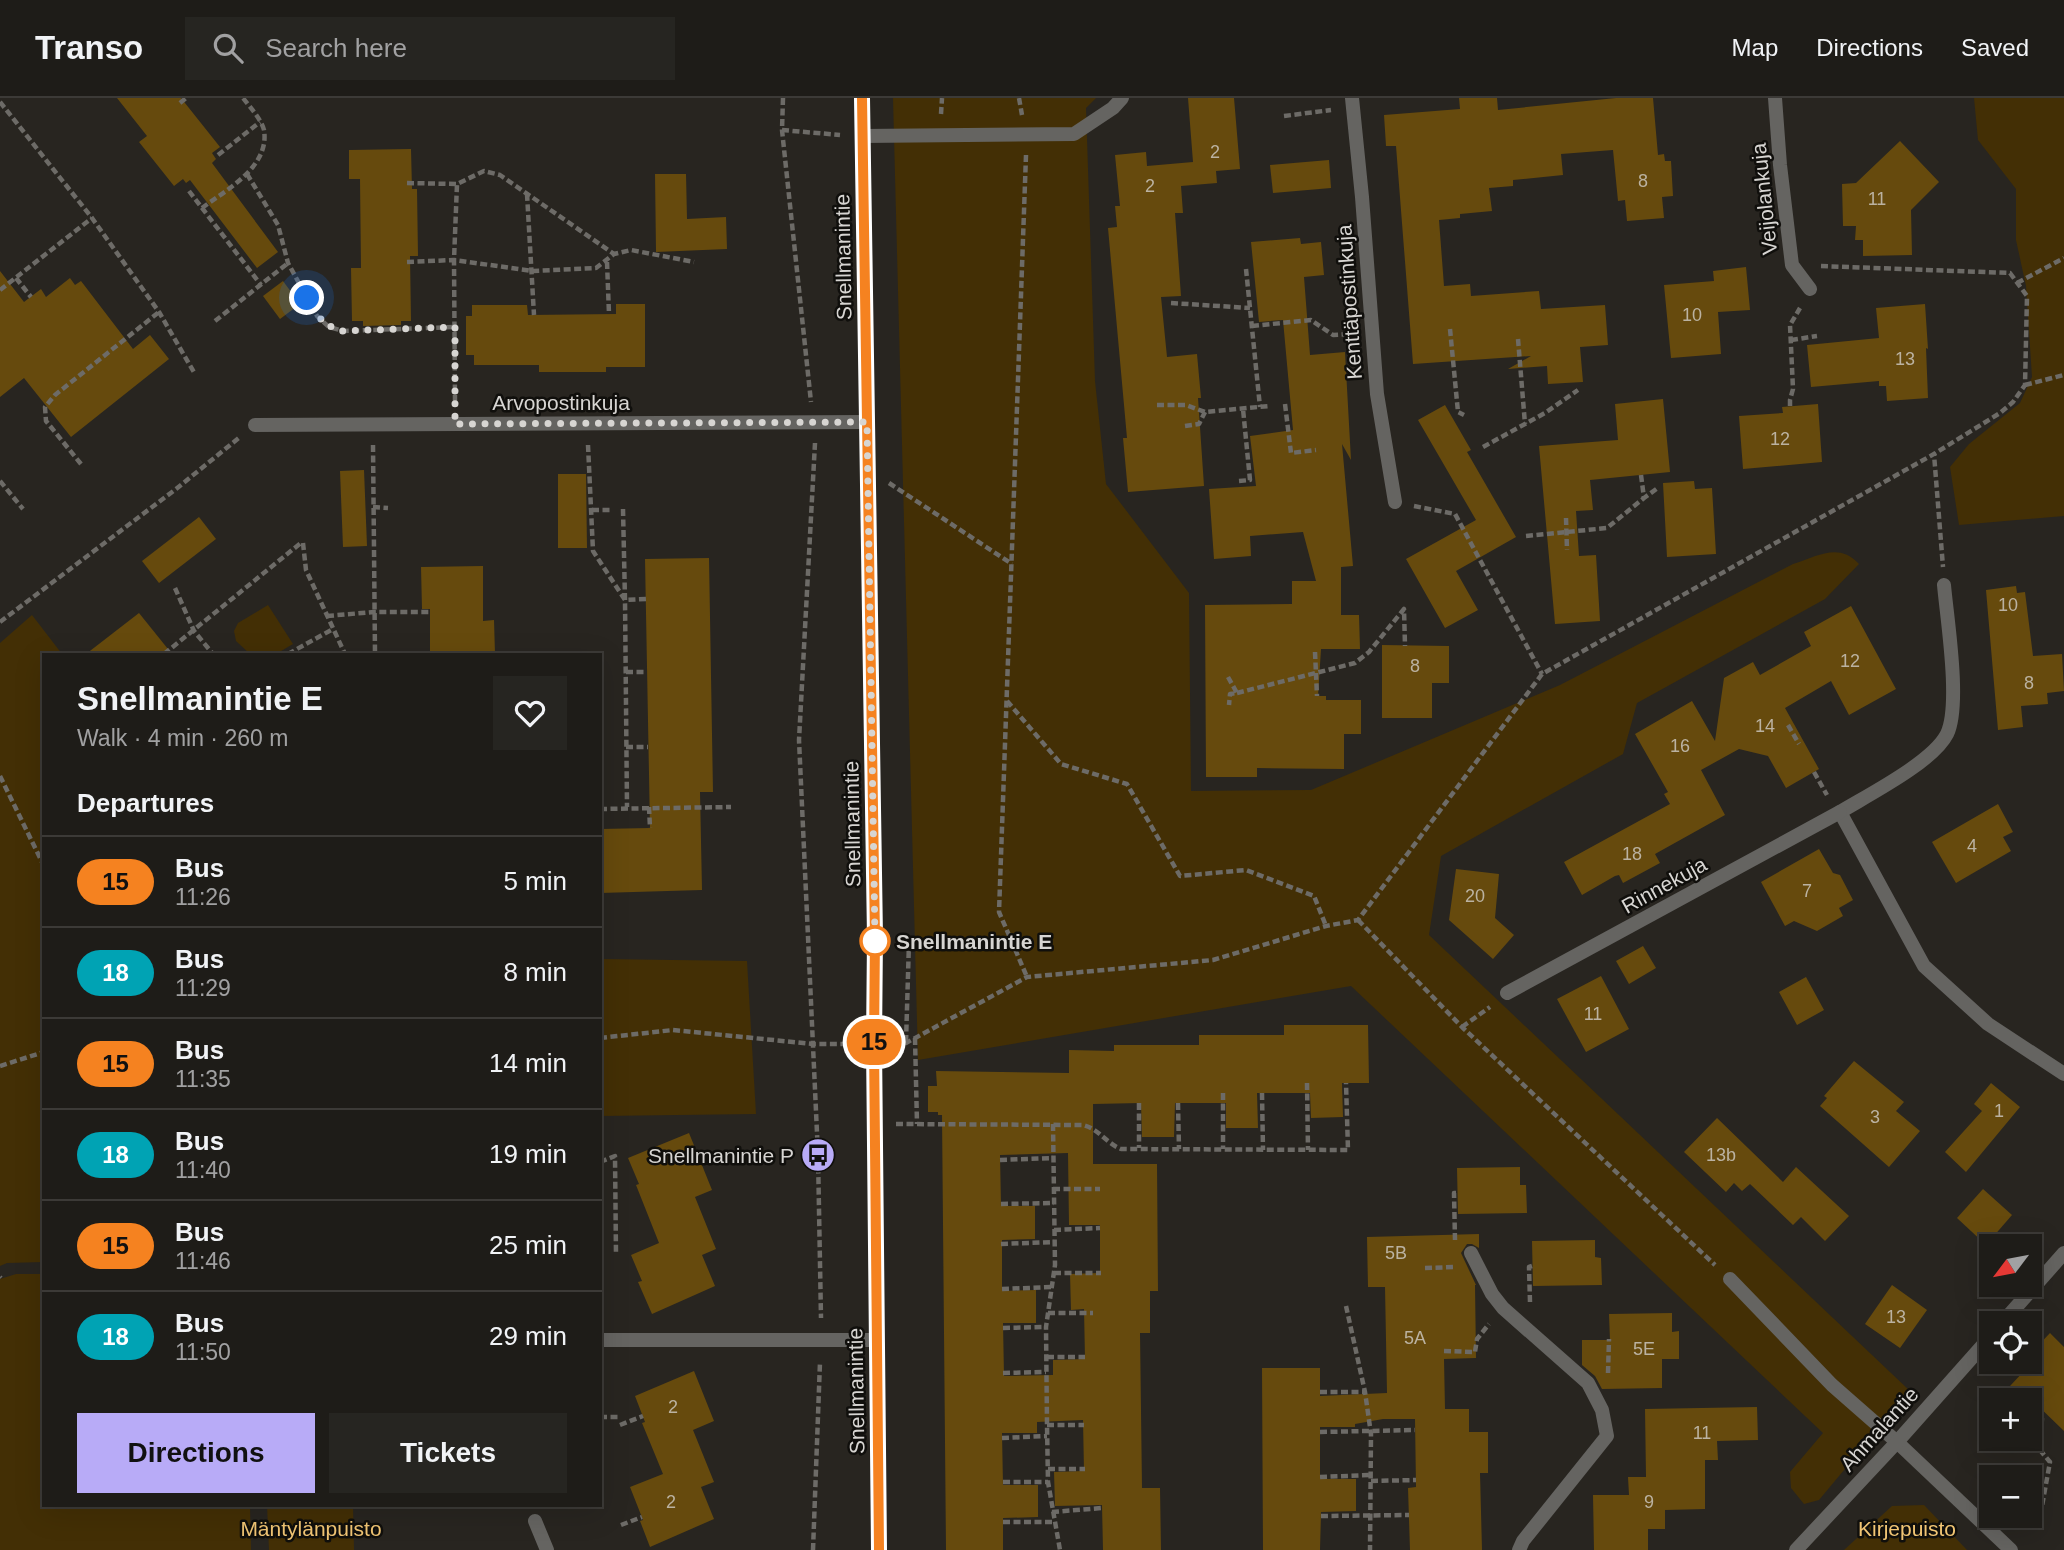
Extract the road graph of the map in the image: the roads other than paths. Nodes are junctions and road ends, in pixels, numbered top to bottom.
1 (862, 98) edge
2 (1122, 98) edge
3 (1776, 98) edge
4 (1352, 103) edge
5 (863, 136) junction
6 (1810, 289) road end
7 (867, 422) junction
8 (255, 425) road end
9 (1395, 502) road end
10 (1944, 585) road end
11 (1840, 812) junction
12 (1507, 993) road end
13 (2064, 1074) edge
14 (1471, 1253) road end
15 (2064, 1253) edge
16 (1730, 1279) road end
17 (2013, 1311) edge
18 (602, 1340) edge
19 (876, 1340) junction
20 (1979, 1350) edge
21 (1897, 1442) junction
22 (535, 1521) dead end
23 (547, 1550) edge
24 (879, 1550) edge
25 (1519, 1550) edge
26 (1796, 1550) edge
27 (2011, 1550) edge

1 - 5 street, Snellmanintie
2 - 5 street
3 - 6 street, Veijolankuja
4 - 9 street, Kenttäpostinkuja
5 - 7 street, Snellmanintie
7 - 8 street, Arvopostinkuja
7 - 19 street, Snellmanintie
10 - 11 street, Rinnekuja
11 - 12 street, Rinnekuja
11 - 13 street
14 - 25 street
15 - 17 street
16 - 21 street
18 - 19 street
19 - 24 street, Snellmanintie
20 - 21 street, Ahmalantie
21 - 26 street, Ahmalantie
21 - 27 street
22 - 23 street

